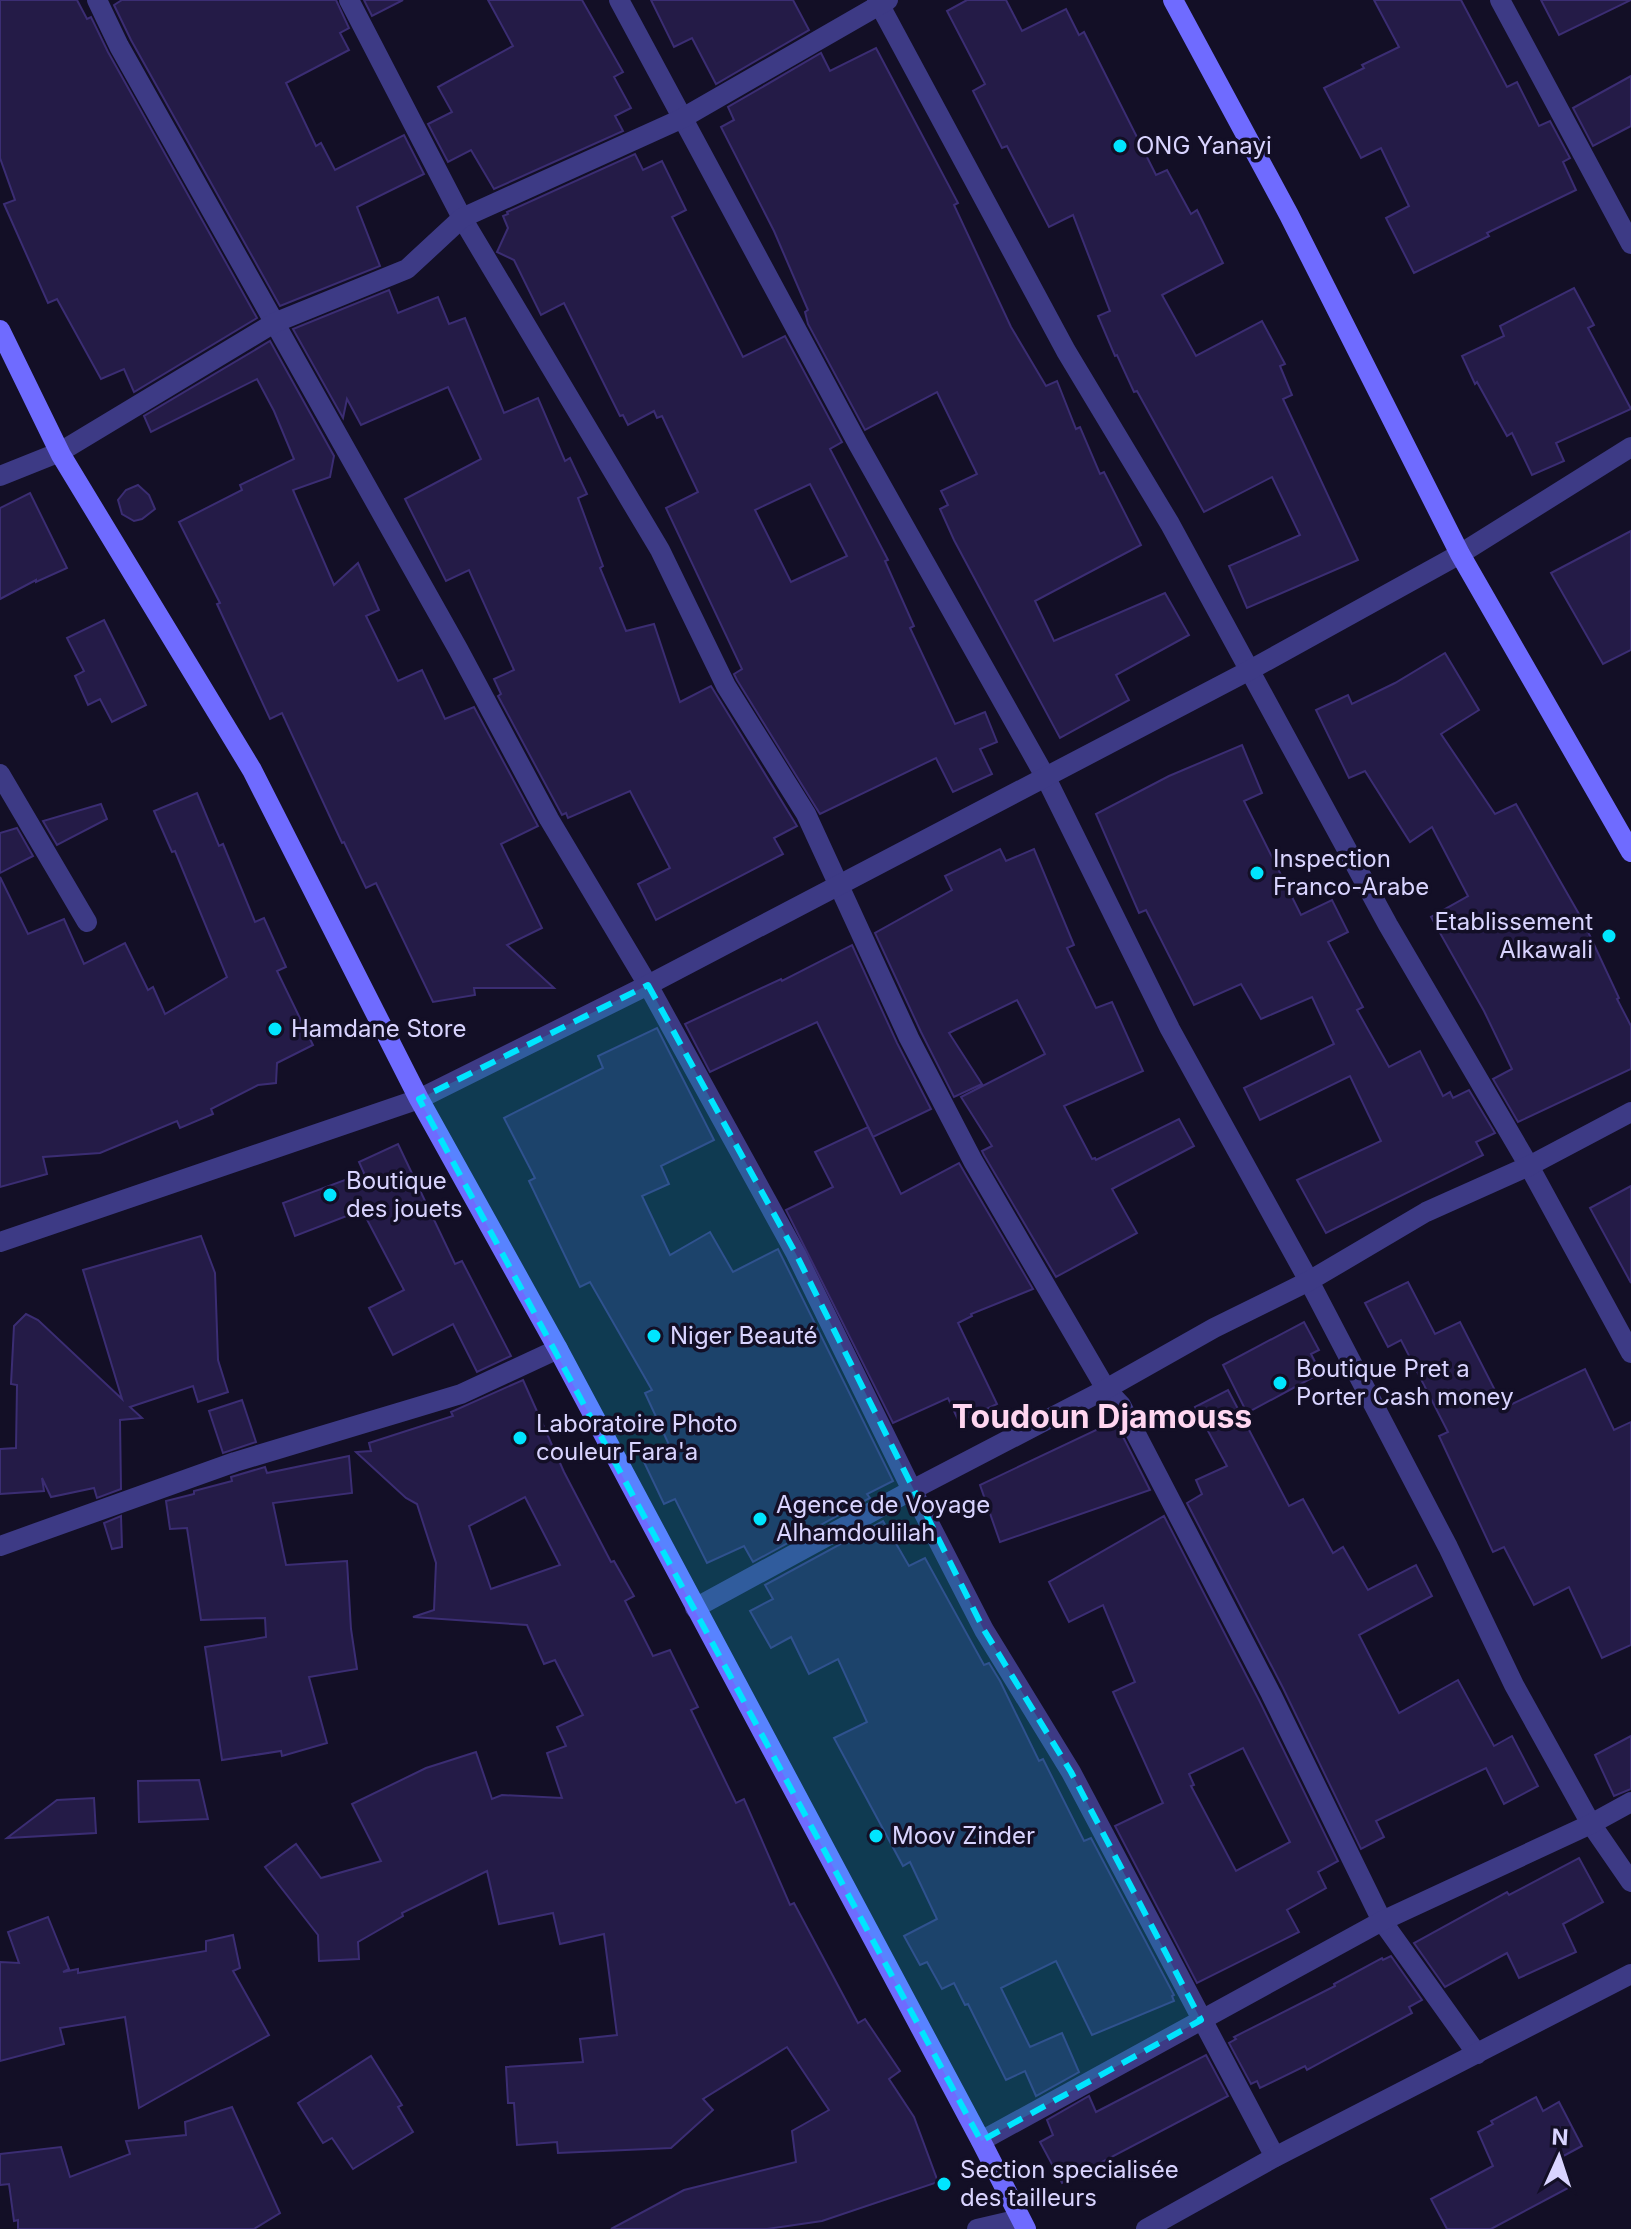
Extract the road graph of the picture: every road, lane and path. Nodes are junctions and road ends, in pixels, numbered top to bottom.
1 (97, 0) edge
2 (349, 0) edge
3 (619, 0) edge
4 (1173, 0) edge
5 (1500, 0) edge
6 (882, 1) edge
7 (681, 119) junction
8 (462, 218) junction
9 (1631, 244) edge
10 (274, 323) junction
11 (0, 330) edge
12 (1631, 447) edge
13 (60, 452) junction
14 (0, 476) edge
15 (1460, 554) junction
16 (1250, 670) junction
17 (0, 774) edge
18 (1046, 778) junction
19 (1631, 852) edge
20 (839, 884) junction
21 (87, 922) dead end
22 (648, 985) junction
23 (419, 1099) junction
24 (1631, 1112) edge
25 (1529, 1166) junction
26 (0, 1242) edge
27 (1309, 1281) junction
28 (558, 1349) junction
29 (1631, 1353) edge
30 (1106, 1389) junction
31 (912, 1490) junction
32 (0, 1546) edge
33 (695, 1608) junction
34 (1631, 1802) edge
35 (1591, 1824) junction
36 (1631, 1882) edge
37 (1382, 1921) junction
38 (1631, 1974) edge
39 (1201, 2020) junction
40 (1477, 2054) junction
41 (981, 2141) junction
42 (1275, 2157) junction
43 (1023, 2224) edge
44 (977, 2229) edge
45 (1146, 2229) edge

1 - 10 street
2 - 8 street
3 - 7 street
4 - 15 street
5 - 9 street
6 - 7 street
6 - 16 street
7 - 8 street
7 - 18 street
8 - 10 street
8 - 20 street
10 - 13 street
10 - 22 street
11 - 13 street
12 - 15 street
13 - 14 street
13 - 23 street
15 - 16 street
15 - 19 street
16 - 18 street
16 - 25 street
17 - 21 street
18 - 20 street
18 - 27 street
20 - 22 street
20 - 30 street
22 - 23 street
22 - 31 street
23 - 26 street
23 - 28 street
24 - 25 street
25 - 27 street
25 - 29 street
27 - 30 street
27 - 35 street
28 - 32 street
28 - 33 street
30 - 31 street
30 - 37 street
31 - 33 street
31 - 39 street
33 - 41 street
34 - 35 street
35 - 36 street
35 - 37 street
37 - 39 street
37 - 40 street
38 - 40 street
39 - 41 street
39 - 42 street
40 - 42 street
41 - 43 street
42 - 45 street
43 - 44 street

